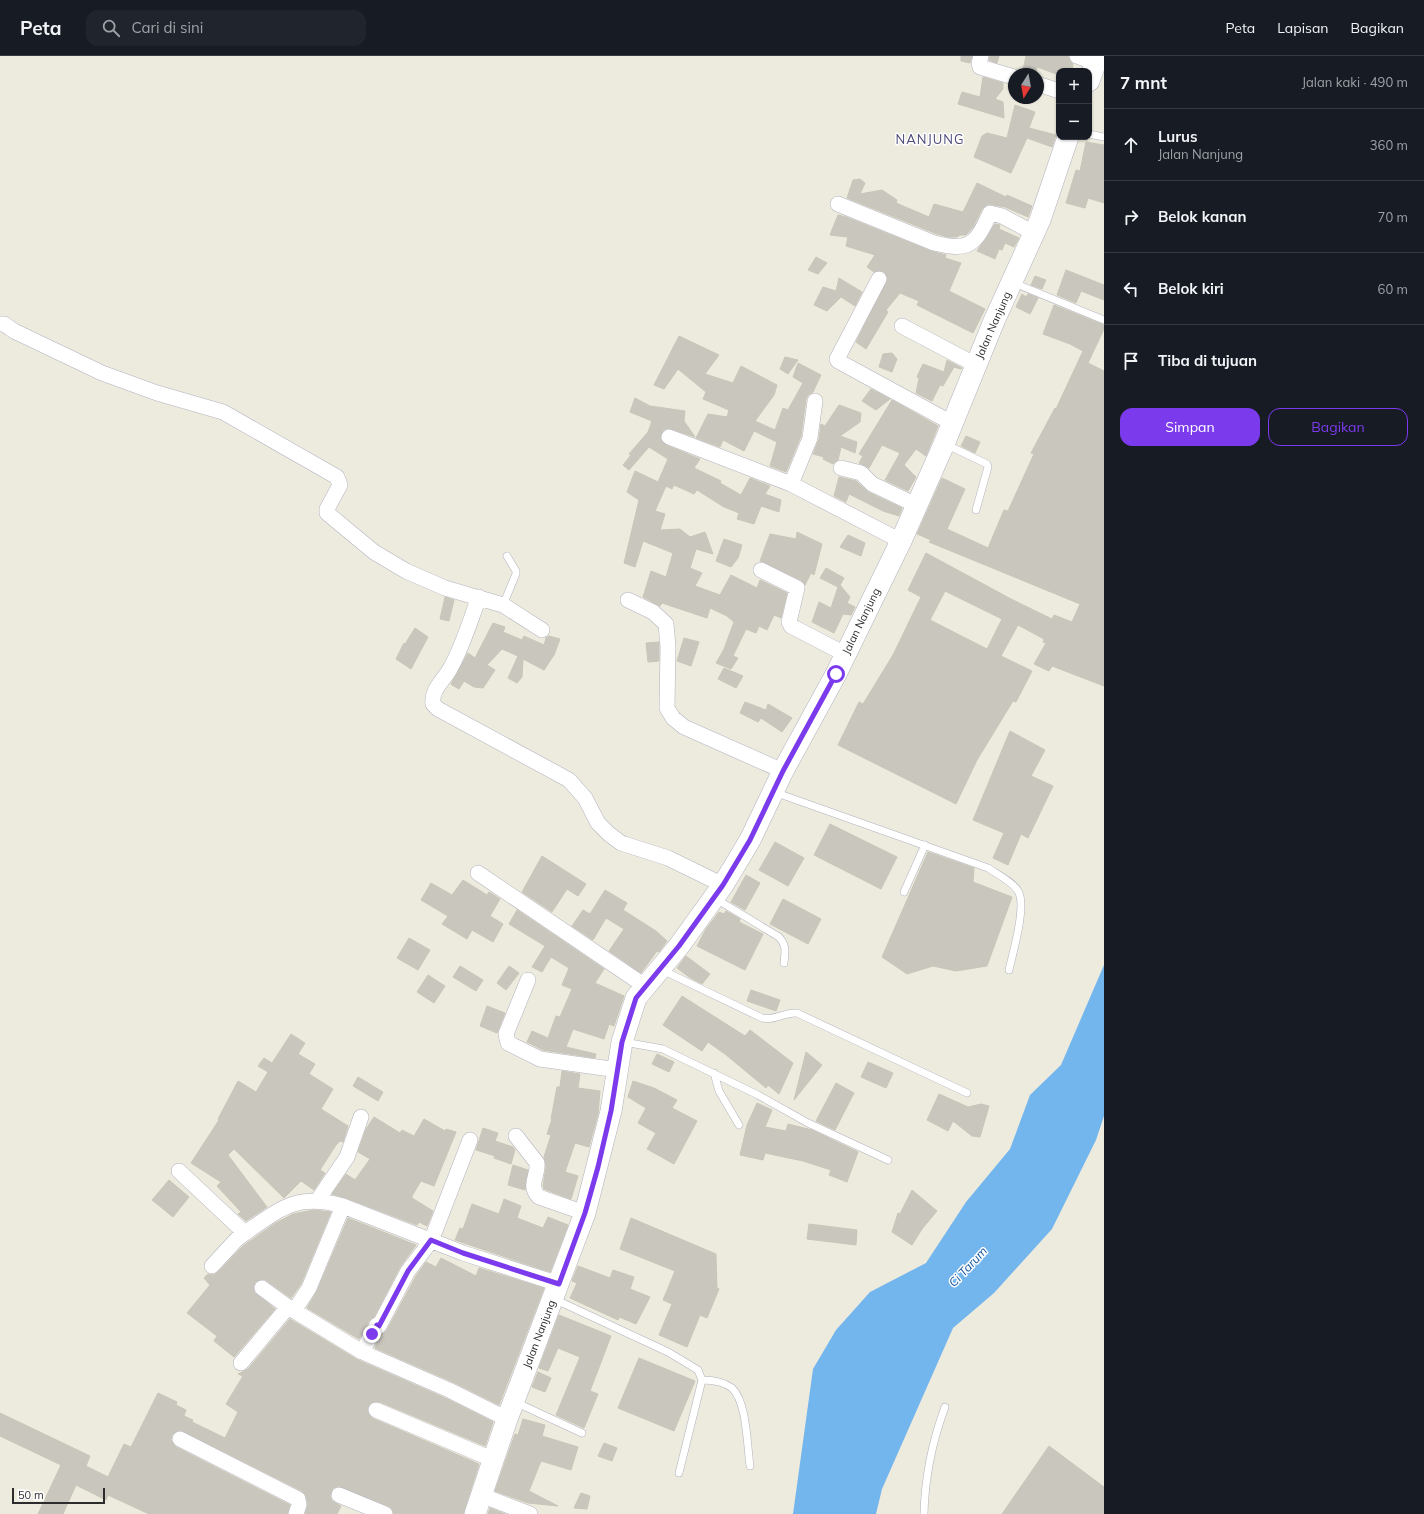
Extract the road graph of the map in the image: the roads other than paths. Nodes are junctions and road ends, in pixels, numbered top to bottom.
1 (981, 56) edge
2 (1008, 75) edge
3 (1044, 86) edge
4 (1056, 89) edge
5 (1092, 135) edge
6 (1104, 137) edge
7 (1067, 140) edge
8 (838, 204) dead end
9 (1034, 233) junction
10 (879, 279) dead end
11 (1012, 282) junction
12 (1104, 320) edge
13 (0, 324) edge
14 (902, 326) dead end
15 (976, 365) junction
16 (816, 401) dead end
17 (952, 423) junction
18 (669, 437) dead end
19 (944, 444) junction
20 (841, 468) dead end
21 (791, 484) junction
22 (916, 505) junction
23 (976, 510) dead end
24 (901, 541) junction
25 (506, 556) dead end
26 (761, 570) dead end
27 (479, 597) junction
28 (628, 600) dead end
29 (503, 605) junction
30 (542, 630) dead end
31 (845, 654) junction
32 (783, 771) junction
33 (774, 792) junction
34 (925, 845) junction
35 (478, 874) dead end
36 (719, 892) junction
37 (904, 892) dead end
38 (784, 962) dead end
39 (660, 969) junction
40 (1009, 970) dead end
41 (528, 980) dead end
42 (645, 986) junction
43 (622, 1042) junction
44 (618, 1070) junction
45 (714, 1072) junction
46 (967, 1093) dead end
47 (361, 1117) dead end
48 (739, 1125) dead end
49 (516, 1136) dead end
50 (470, 1140) dead end
51 (888, 1160) dead end
52 (179, 1171) dead end
53 (317, 1201) junction
54 (343, 1206) junction
55 (585, 1213) junction
56 (245, 1233) junction
57 (431, 1240) junction
58 (212, 1266) dead end
59 (262, 1288) dead end
60 (556, 1292) junction
61 (291, 1309) junction
62 (362, 1352) junction
63 (241, 1363) dead end
64 (702, 1380) junction
65 (945, 1406) dead end
66 (376, 1410) dead end
67 (510, 1410) junction
68 (582, 1433) dead end
69 (180, 1439) dead end
70 (494, 1460) junction
71 (750, 1466) dead end
72 (679, 1473) dead end
73 (338, 1495) dead end
74 (478, 1505) edge
75 (296, 1514) edge
76 (385, 1514) edge
77 (530, 1514) edge
78 (924, 1514) edge

1 - 2 street
3 - 4 street
5 - 6 lane
7 - 9 main road, Jalan Nanjung
8 - 9 street
9 - 11 main road, Jalan Nanjung
10 - 17 street
11 - 12 lane
11 - 15 main road, Jalan Nanjung
13 - 27 street
14 - 15 street
15 - 17 main road, Jalan Nanjung
16 - 21 street
17 - 19 main road, Jalan Nanjung
18 - 21 street
19 - 22 main road, Jalan Nanjung
19 - 23 lane
20 - 22 street
21 - 24 street
22 - 24 main road, Jalan Nanjung
24 - 31 main road, Jalan Nanjung
25 - 29 lane
26 - 31 street
27 - 29 street
27 - 36 street
28 - 32 street
29 - 30 street
31 - 32 main road, Jalan Nanjung
32 - 33 main road, Jalan Nanjung
33 - 34 lane
33 - 36 main road, Jalan Nanjung
34 - 37 lane
34 - 40 lane
35 - 42 street
36 - 38 lane
36 - 39 main road, Jalan Nanjung
39 - 42 main road, Jalan Nanjung
39 - 46 lane
41 - 44 street
42 - 43 main road, Jalan Nanjung
43 - 44 main road, Jalan Nanjung
43 - 45 lane
44 - 55 main road, Jalan Nanjung
45 - 48 lane
45 - 51 lane
47 - 53 street
49 - 55 street
50 - 57 street
52 - 56 street
53 - 54 street
53 - 56 street
54 - 57 street
54 - 61 street
55 - 60 main road, Jalan Nanjung
56 - 58 street
57 - 60 street
57 - 62 street
59 - 61 street
60 - 64 lane
60 - 67 main road, Jalan Nanjung
61 - 62 street
61 - 63 street
62 - 67 street
64 - 71 lane
64 - 72 lane
65 - 78 lane
66 - 70 street
67 - 68 lane
67 - 70 main road, Jalan Nanjung
69 - 75 street
70 - 74 main road, Jalan Nanjung
73 - 76 street
74 - 77 street

